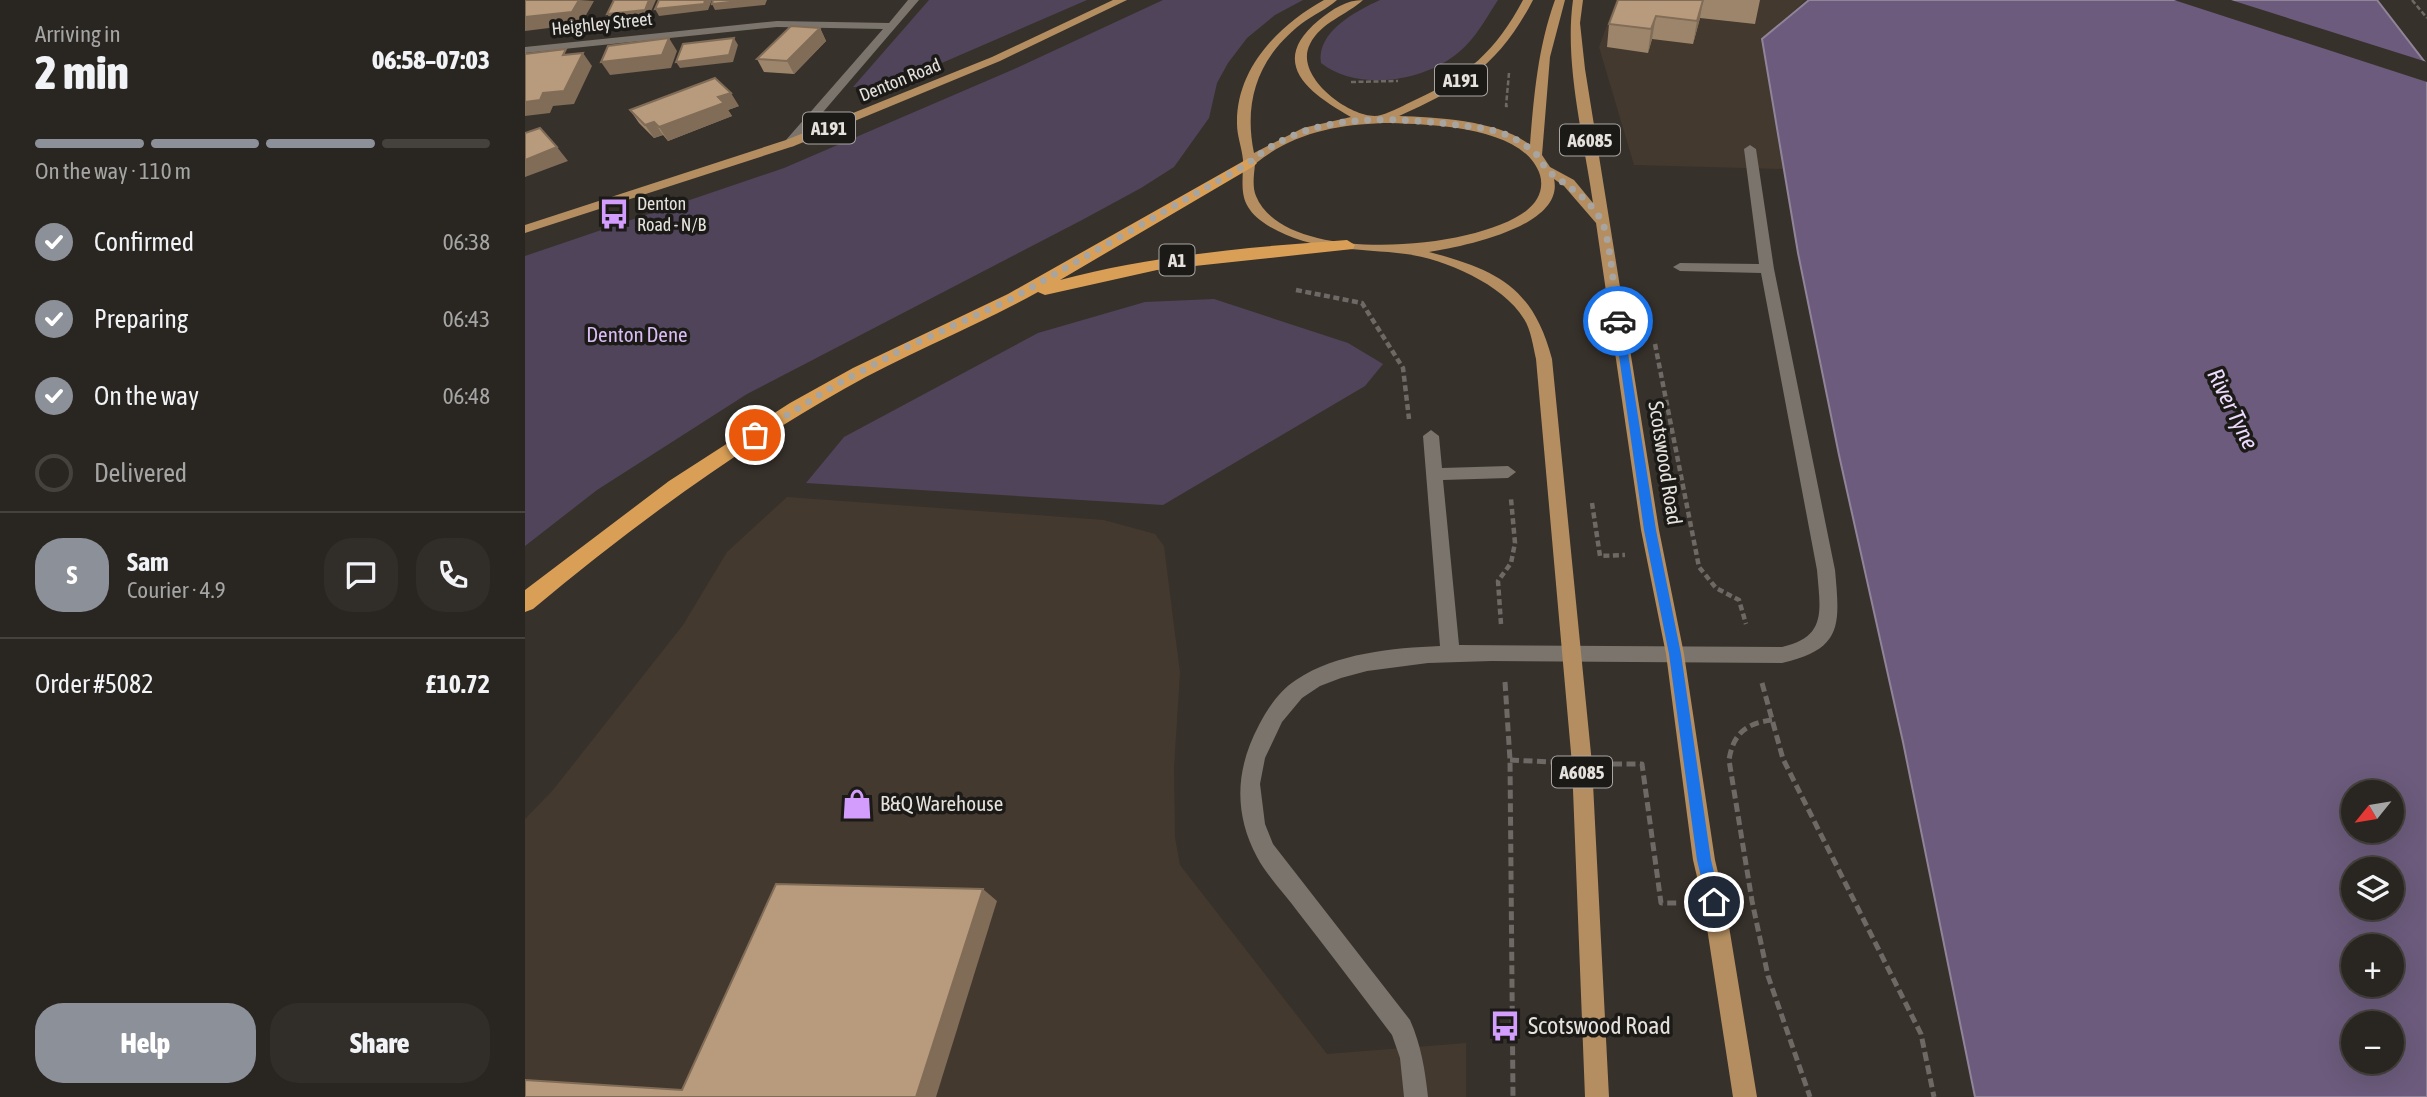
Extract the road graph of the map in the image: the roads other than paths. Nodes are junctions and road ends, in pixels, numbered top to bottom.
1 (914, 0) edge
2 (1122, 0) edge
3 (1332, 0) edge
4 (1357, 0) edge
5 (1528, 0) edge
6 (1560, 0) edge
7 (1578, 0) edge
8 (892, 26) junction
9 (525, 50) edge
10 (1382, 118) junction
11 (1362, 119) junction
12 (790, 143) junction
13 (1750, 149) dead end
14 (1536, 154) junction
15 (1249, 163) junction
16 (1547, 170) junction
17 (1603, 223) junction
18 (525, 229) edge
19 (1347, 245) junction
20 (1406, 250) junction
21 (1680, 267) dead end
22 (1767, 269) junction
23 (1011, 299) junction
24 (1431, 436) road end
25 (1508, 472) road end
26 (1436, 474) junction
27 (525, 603) edge
28 (1572, 653) junction
29 (1450, 654) junction
30 (1675, 654) junction
31 (1416, 1097) edge
32 (1597, 1097) edge
33 (1745, 1097) edge

1 - 8 street
2 - 12 main road, Denton Road / A191
3 - 15 main road
4 - 11 main road
5 - 10 main road, A191
6 - 14 main road
7 - 17 main road, Scotswood Road / A6085
8 - 9 street, Heighley Street
8 - 12 street
10 - 11 main road
10 - 14 main road
11 - 15 main road
12 - 18 main road, Denton Road / A191
13 - 22 street
14 - 16 main road
15 - 19 main road
15 - 23 highway, A1
16 - 17 main road
16 - 20 main road
17 - 30 main road, Scotswood Road / A6085
19 - 20 main road
19 - 23 highway, A1
20 - 28 main road, A6085
21 - 22 street
22 - 30 street
23 - 27 highway, A1
24 - 26 street
25 - 26 street
26 - 29 street
28 - 29 street
28 - 30 street
28 - 32 main road, A6085
29 - 31 street
30 - 33 main road, Scotswood Road / A6085

